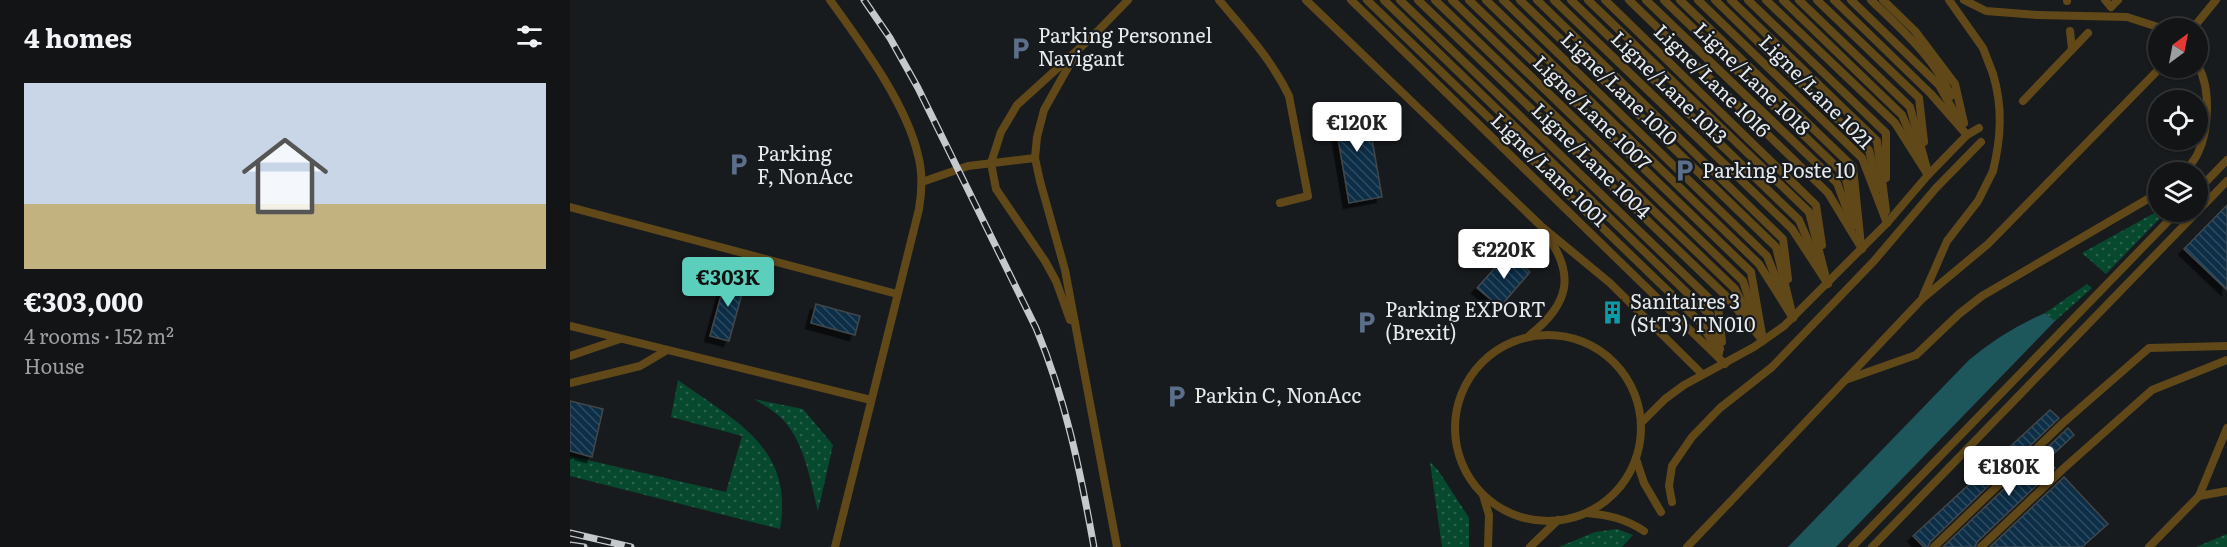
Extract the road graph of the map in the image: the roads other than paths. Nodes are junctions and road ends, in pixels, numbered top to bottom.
1 (830, 0) edge
2 (1128, 0) edge
3 (1219, 0) edge
4 (1306, 0) edge
5 (1351, 0) edge
6 (1367, 0) edge
7 (1384, 0) edge
8 (1400, 0) edge
9 (1418, 0) edge
10 (1435, 0) edge
11 (1452, 0) edge
12 (1469, 0) edge
13 (1486, 0) edge
14 (1503, 0) edge
15 (1520, 0) edge
16 (1537, 0) edge
17 (1554, 0) edge
18 (1571, 0) edge
19 (1588, 0) edge
20 (1605, 0) edge
21 (1629, 0) edge
22 (1646, 0) edge
23 (1664, 0) edge
24 (1680, 0) edge
25 (1698, 0) edge
26 (1715, 0) edge
27 (1731, 0) edge
28 (1748, 0) edge
29 (1766, 0) edge
30 (1783, 0) edge
31 (1799, 0) edge
32 (1817, 0) edge
33 (1834, 0) edge
34 (1851, 0) edge
35 (1871, 0) edge
36 (1883, 0) edge
37 (1949, 0) edge
38 (1964, 0) edge
39 (2216, 0) edge
40 (2201, 18) edge
41 (2148, 23) edge
42 (2070, 31) dead end
43 (2088, 33) dead end
44 (2072, 49) junction
45 (1076, 53) junction
46 (2150, 78) edge
47 (2202, 78) edge
48 (2023, 101) dead end
49 (1979, 128) dead end
50 (1966, 135) junction
51 (1981, 142) dead end
52 (1035, 158) junction
53 (2227, 160) edge
54 (2192, 162) edge
55 (991, 163) junction
56 (1928, 175) junction
57 (2208, 180) edge
58 (2227, 181) edge
59 (922, 182) junction
60 (2148, 199) edge
61 (2208, 200) edge
62 (1280, 203) dead end
63 (570, 207) edge
64 (2167, 222) edge
65 (2186, 222) edge
66 (1887, 223) junction
67 (1541, 226) junction
68 (1862, 249) junction
69 (1828, 284) junction
70 (897, 294) junction
71 (1922, 299) junction
72 (1793, 318) junction
73 (570, 327) edge
74 (1529, 336) junction
75 (620, 339) junction
76 (1077, 340) junction
77 (1763, 341) junction
78 (2227, 346) edge
79 (667, 350) junction
80 (570, 356) edge
81 (2227, 360) edge
82 (1725, 363) junction
83 (1702, 374) junction
84 (1844, 381) junction
85 (570, 383) edge
86 (871, 400) junction
87 (1641, 423) junction
88 (2227, 428) edge
89 (1636, 459) junction
90 (2227, 492) edge
91 (1483, 495) junction
92 (2199, 496) junction
93 (1672, 502) dead end
94 (1662, 512) dead end
95 (1587, 513) junction
96 (1558, 520) junction
97 (1644, 531) dead end
98 (835, 547) edge
99 (1117, 547) edge
100 (1488, 547) edge
101 (1530, 547) edge
102 (1687, 547) edge
103 (1852, 547) edge
104 (1872, 547) edge
105 (1934, 547) edge
106 (1981, 547) edge
107 (2149, 547) edge

1 - 59 lane
2 - 45 lane
3 - 62 lane
4 - 67 lane
5 - 82 lane, Ligne/Lane 1001
6 - 82 lane
7 - 82 lane
8 - 82 lane, Ligne/Lane 1004
9 - 77 lane
10 - 77 lane
11 - 77 lane, Ligne/Lane 1007
12 - 77 lane
13 - 72 lane
14 - 72 lane, Ligne/Lane 1010
15 - 72 lane
16 - 72 lane
17 - 69 lane, Ligne/Lane 1013
18 - 69 lane
19 - 69 lane
20 - 69 lane, Ligne/Lane 1016
21 - 68 lane
22 - 68 lane, Ligne/Lane 1018
23 - 68 lane
24 - 68 lane
25 - 66 lane, Ligne/Lane 1021
26 - 66 lane
27 - 66 lane
28 - 66 lane
29 - 56 lane
30 - 56 lane
31 - 56 lane
32 - 56 lane
33 - 50 lane
34 - 50 lane
35 - 50 lane
36 - 50 lane
37 - 71 lane, bridge
38 - 41 lane, bridge
39 - 40 lane
42 - 44 lane
43 - 44 lane
44 - 48 lane
45 - 52 lane
45 - 55 lane
46 - 71 lane
47 - 54 lane
49 - 50 lane
50 - 56 lane
51 - 93 lane
52 - 55 lane
52 - 76 lane
53 - 57 lane
55 - 59 lane
55 - 76 lane
56 - 66 lane
58 - 61 lane
59 - 70 lane
60 - 84 lane
63 - 70 lane
64 - 103 lane
65 - 104 lane
66 - 68 lane
67 - 74 lane
67 - 83 lane
68 - 69 lane
69 - 72 lane
70 - 86 lane
71 - 84 lane
72 - 77 lane
73 - 75 lane
74 - 87 lane
74 - 91 lane
75 - 79 lane
75 - 80 lane
76 - 99 lane
77 - 82 lane
78 - 105 lane
79 - 85 lane
79 - 86 lane
81 - 106 lane
82 - 83 lane
83 - 87 lane
84 - 102 lane, bridge
86 - 98 lane
87 - 89 lane
88 - 92 lane
89 - 94 lane
89 - 95 lane
90 - 92 lane
91 - 96 lane
91 - 100 lane
92 - 107 lane
95 - 96 lane
95 - 97 lane
96 - 101 lane

